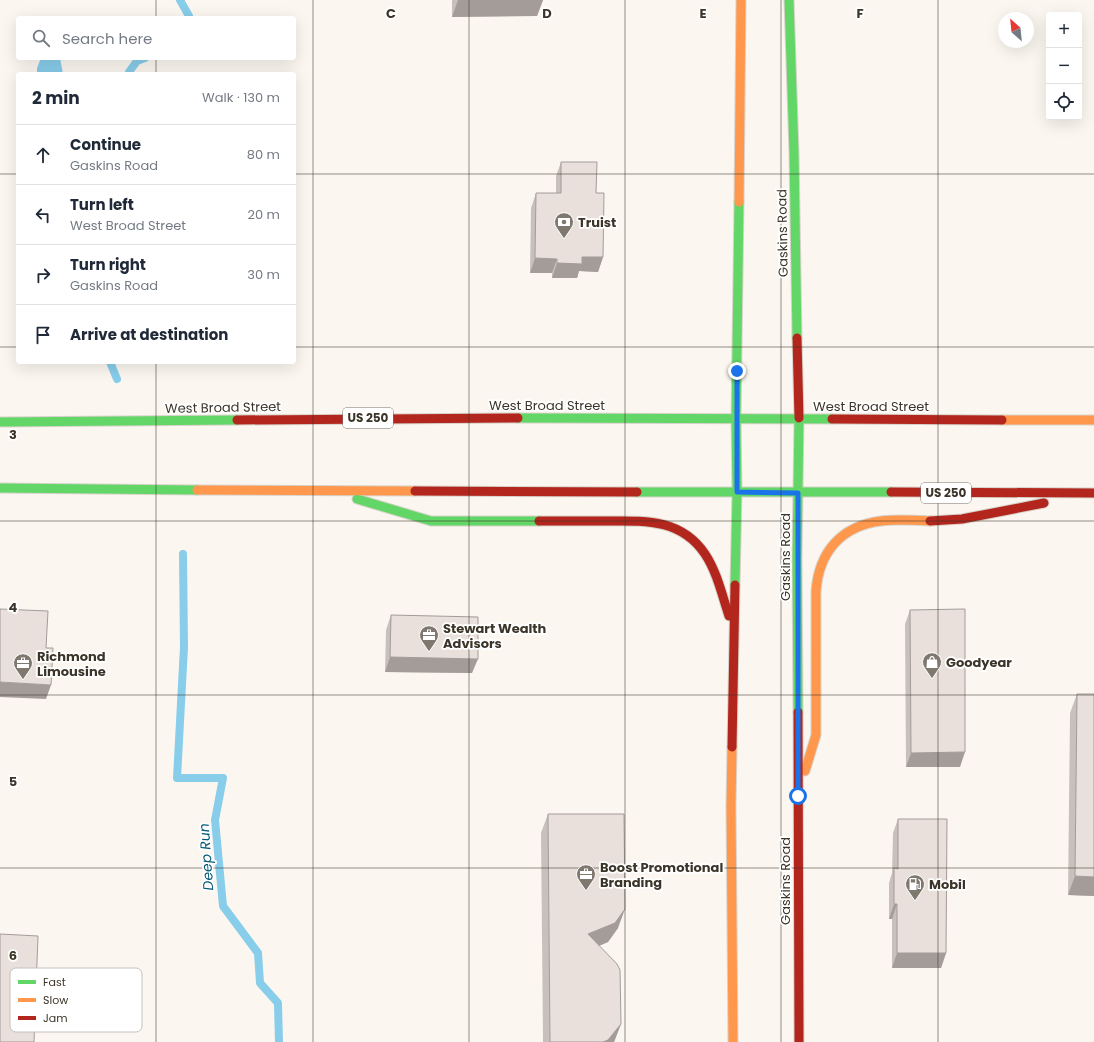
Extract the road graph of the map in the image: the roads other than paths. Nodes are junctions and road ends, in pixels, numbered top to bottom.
1 (741, 0) edge
2 (789, 0) edge
3 (736, 418) junction
4 (799, 418) junction
5 (1094, 420) edge
6 (0, 422) edge
7 (0, 488) edge
8 (333, 491) junction
9 (737, 492) junction
10 (798, 493) junction
11 (1094, 493) edge
12 (734, 630) junction
13 (798, 796) junction
14 (733, 1042) edge
15 (799, 1042) edge

1 - 3 main road
2 - 4 main road, Gaskins Road
3 - 4 main road, West Broad Street / US 250
3 - 6 main road, West Broad Street / US 250
3 - 9 main road
4 - 5 main road, West Broad Street / US 250
4 - 10 main road, Gaskins Road
7 - 8 main road, US 250
8 - 9 main road, US 250
8 - 12 main road
9 - 10 main road, US 250
9 - 12 main road
10 - 11 main road, US 250
10 - 13 main road, Gaskins Road
11 - 13 main road
12 - 14 main road
13 - 15 main road, Gaskins Road

